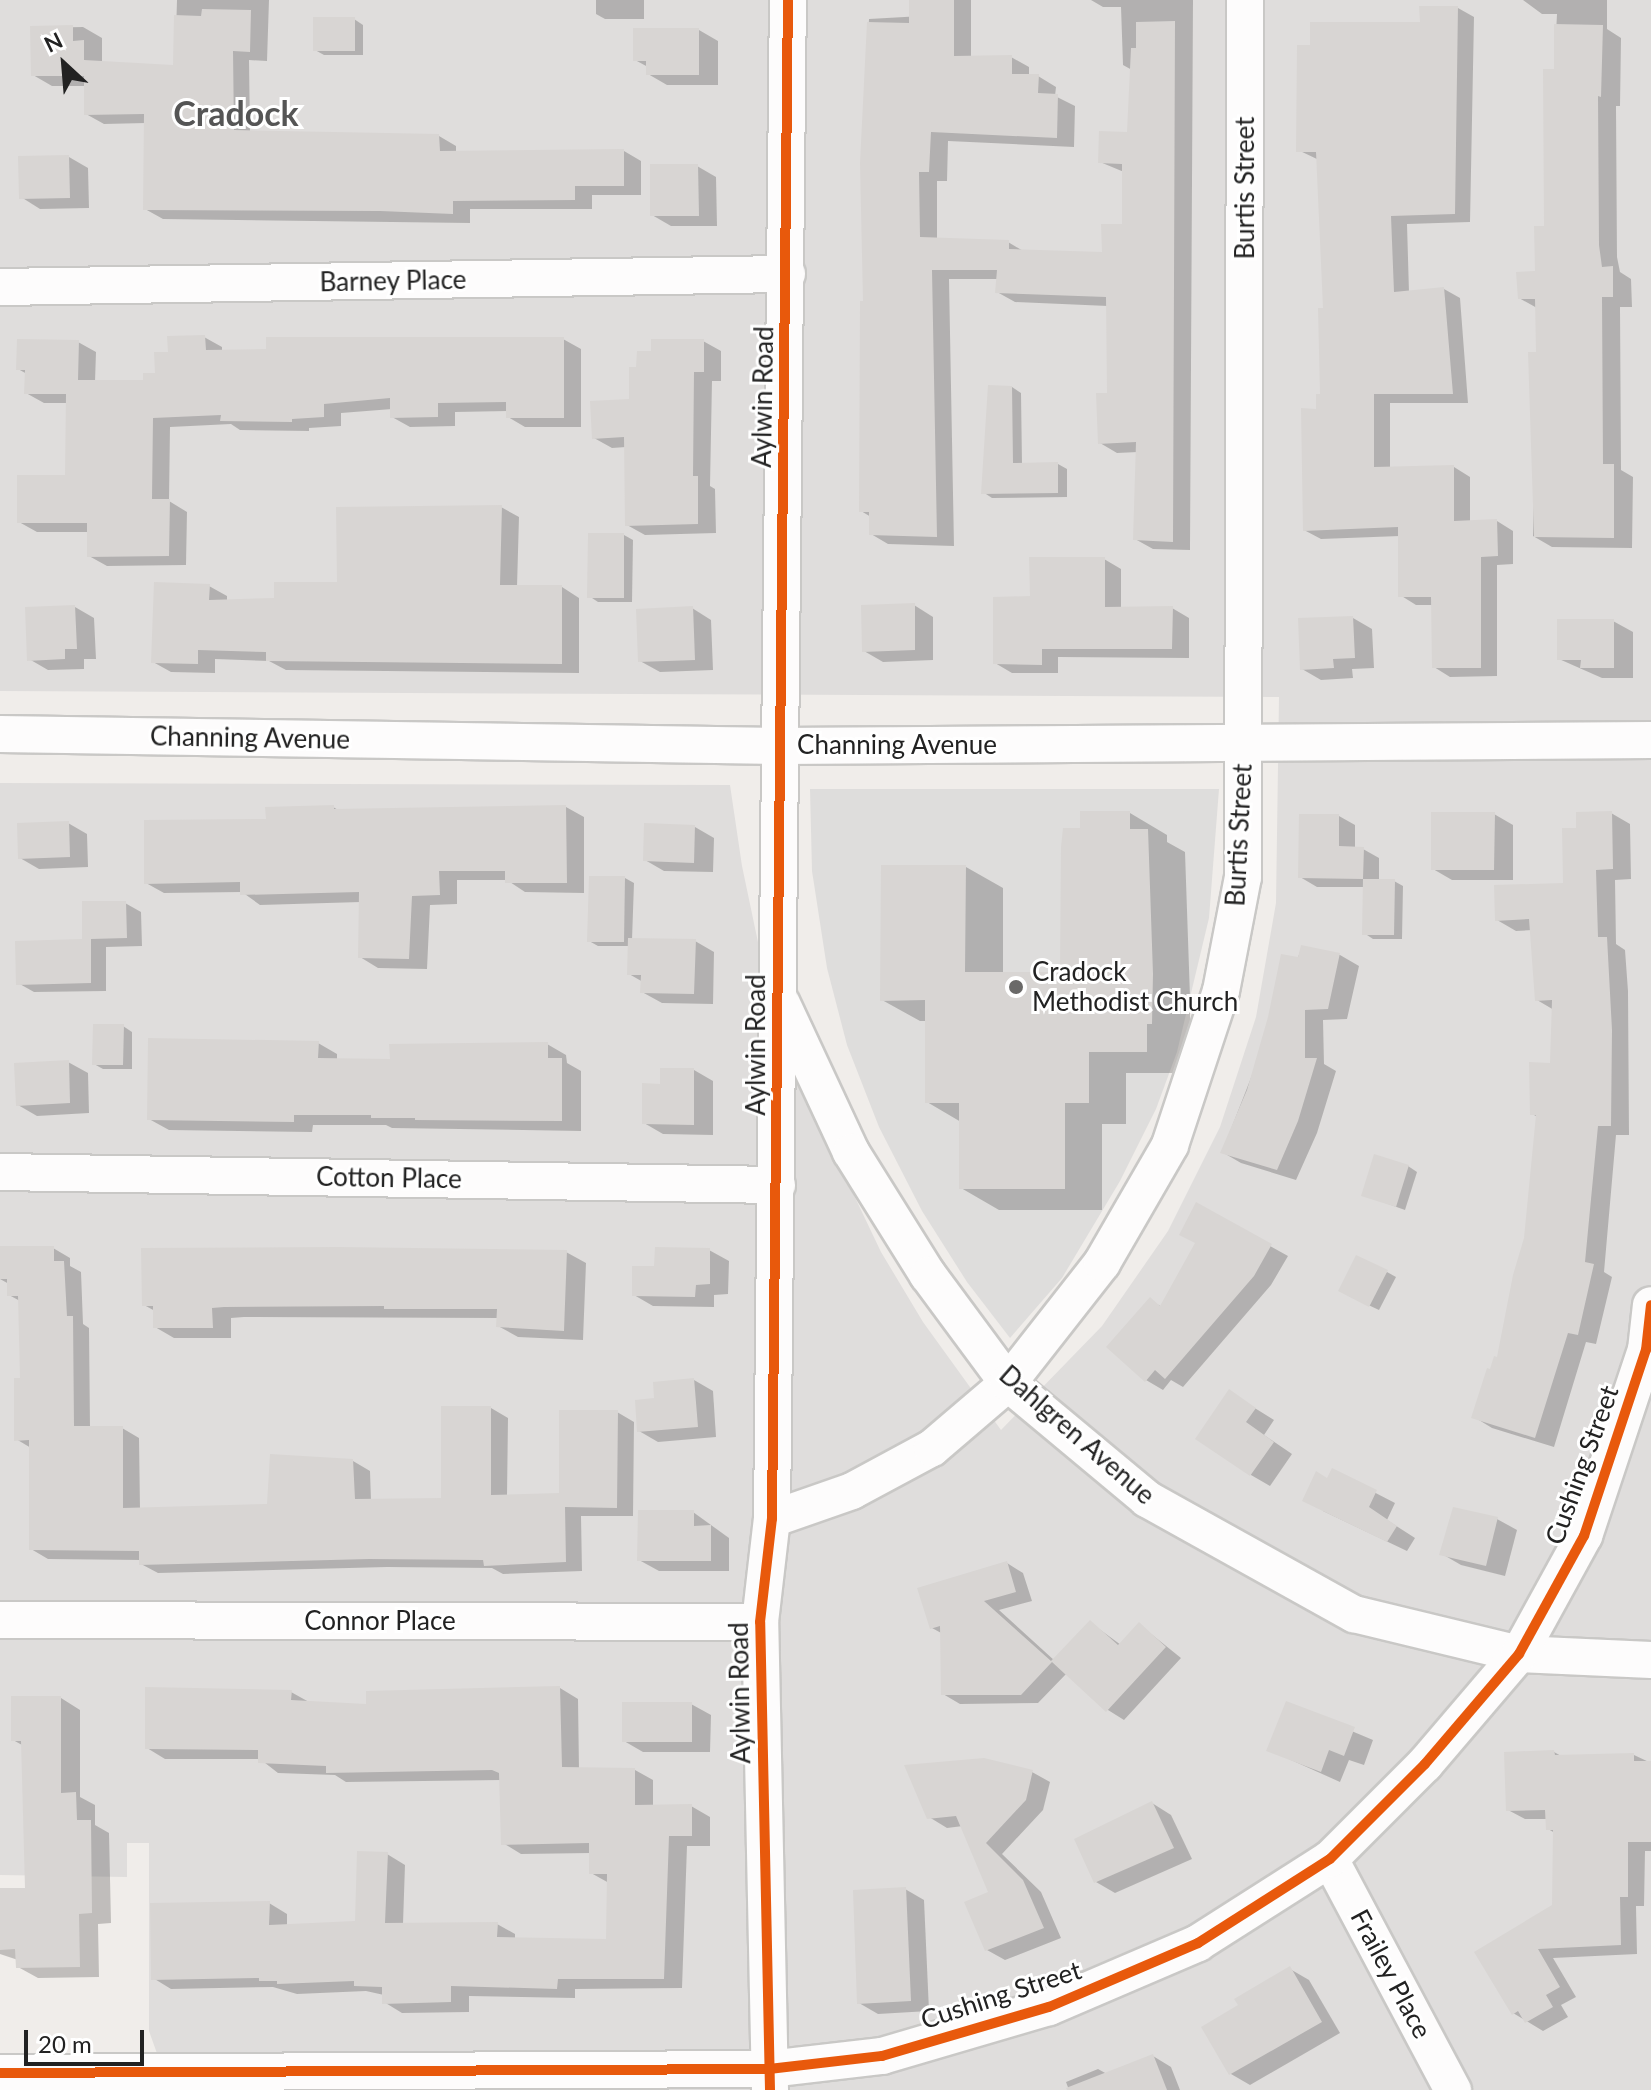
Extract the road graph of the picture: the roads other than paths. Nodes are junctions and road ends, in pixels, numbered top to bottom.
1 (788, 0) edge
2 (1245, 0) edge
3 (787, 274) junction
4 (0, 287) edge
5 (0, 734) edge
6 (1651, 740) edge
7 (1244, 742) junction
8 (780, 746) junction
9 (778, 995) junction
10 (0, 1172) edge
11 (777, 1185) junction
12 (1651, 1305) edge
13 (1008, 1383) junction
14 (772, 1519) junction
15 (0, 1620) edge
16 (760, 1622) junction
17 (1519, 1654) junction
18 (1651, 1660) edge
19 (1330, 1859) junction
20 (0, 2073) edge
21 (770, 2080) edge
22 (1453, 2090) edge

1 - 3 street, Aylwin Road
2 - 7 street, Burtis Street
3 - 4 street, Barney Place
3 - 8 street, Aylwin Road
5 - 8 street, Channing Avenue
6 - 7 street, Channing Avenue
7 - 8 street, Channing Avenue
7 - 13 street, Burtis Street
8 - 9 street, Aylwin Road
9 - 11 street, Aylwin Road
9 - 13 street, Dahlgren Avenue
10 - 11 street, Cotton Place
11 - 14 street, Aylwin Road
12 - 17 street, Cushing Street
13 - 14 street, Burtis Street
13 - 17 street, Dahlgren Avenue
14 - 16 street, Aylwin Road
15 - 16 street, Connor Place
16 - 21 street, Aylwin Road
17 - 18 street, Dahlgren Avenue
17 - 19 street, Cushing Street
19 - 21 street, Cushing Street
19 - 22 street, Frailey Place
20 - 21 street, Cushing Street

